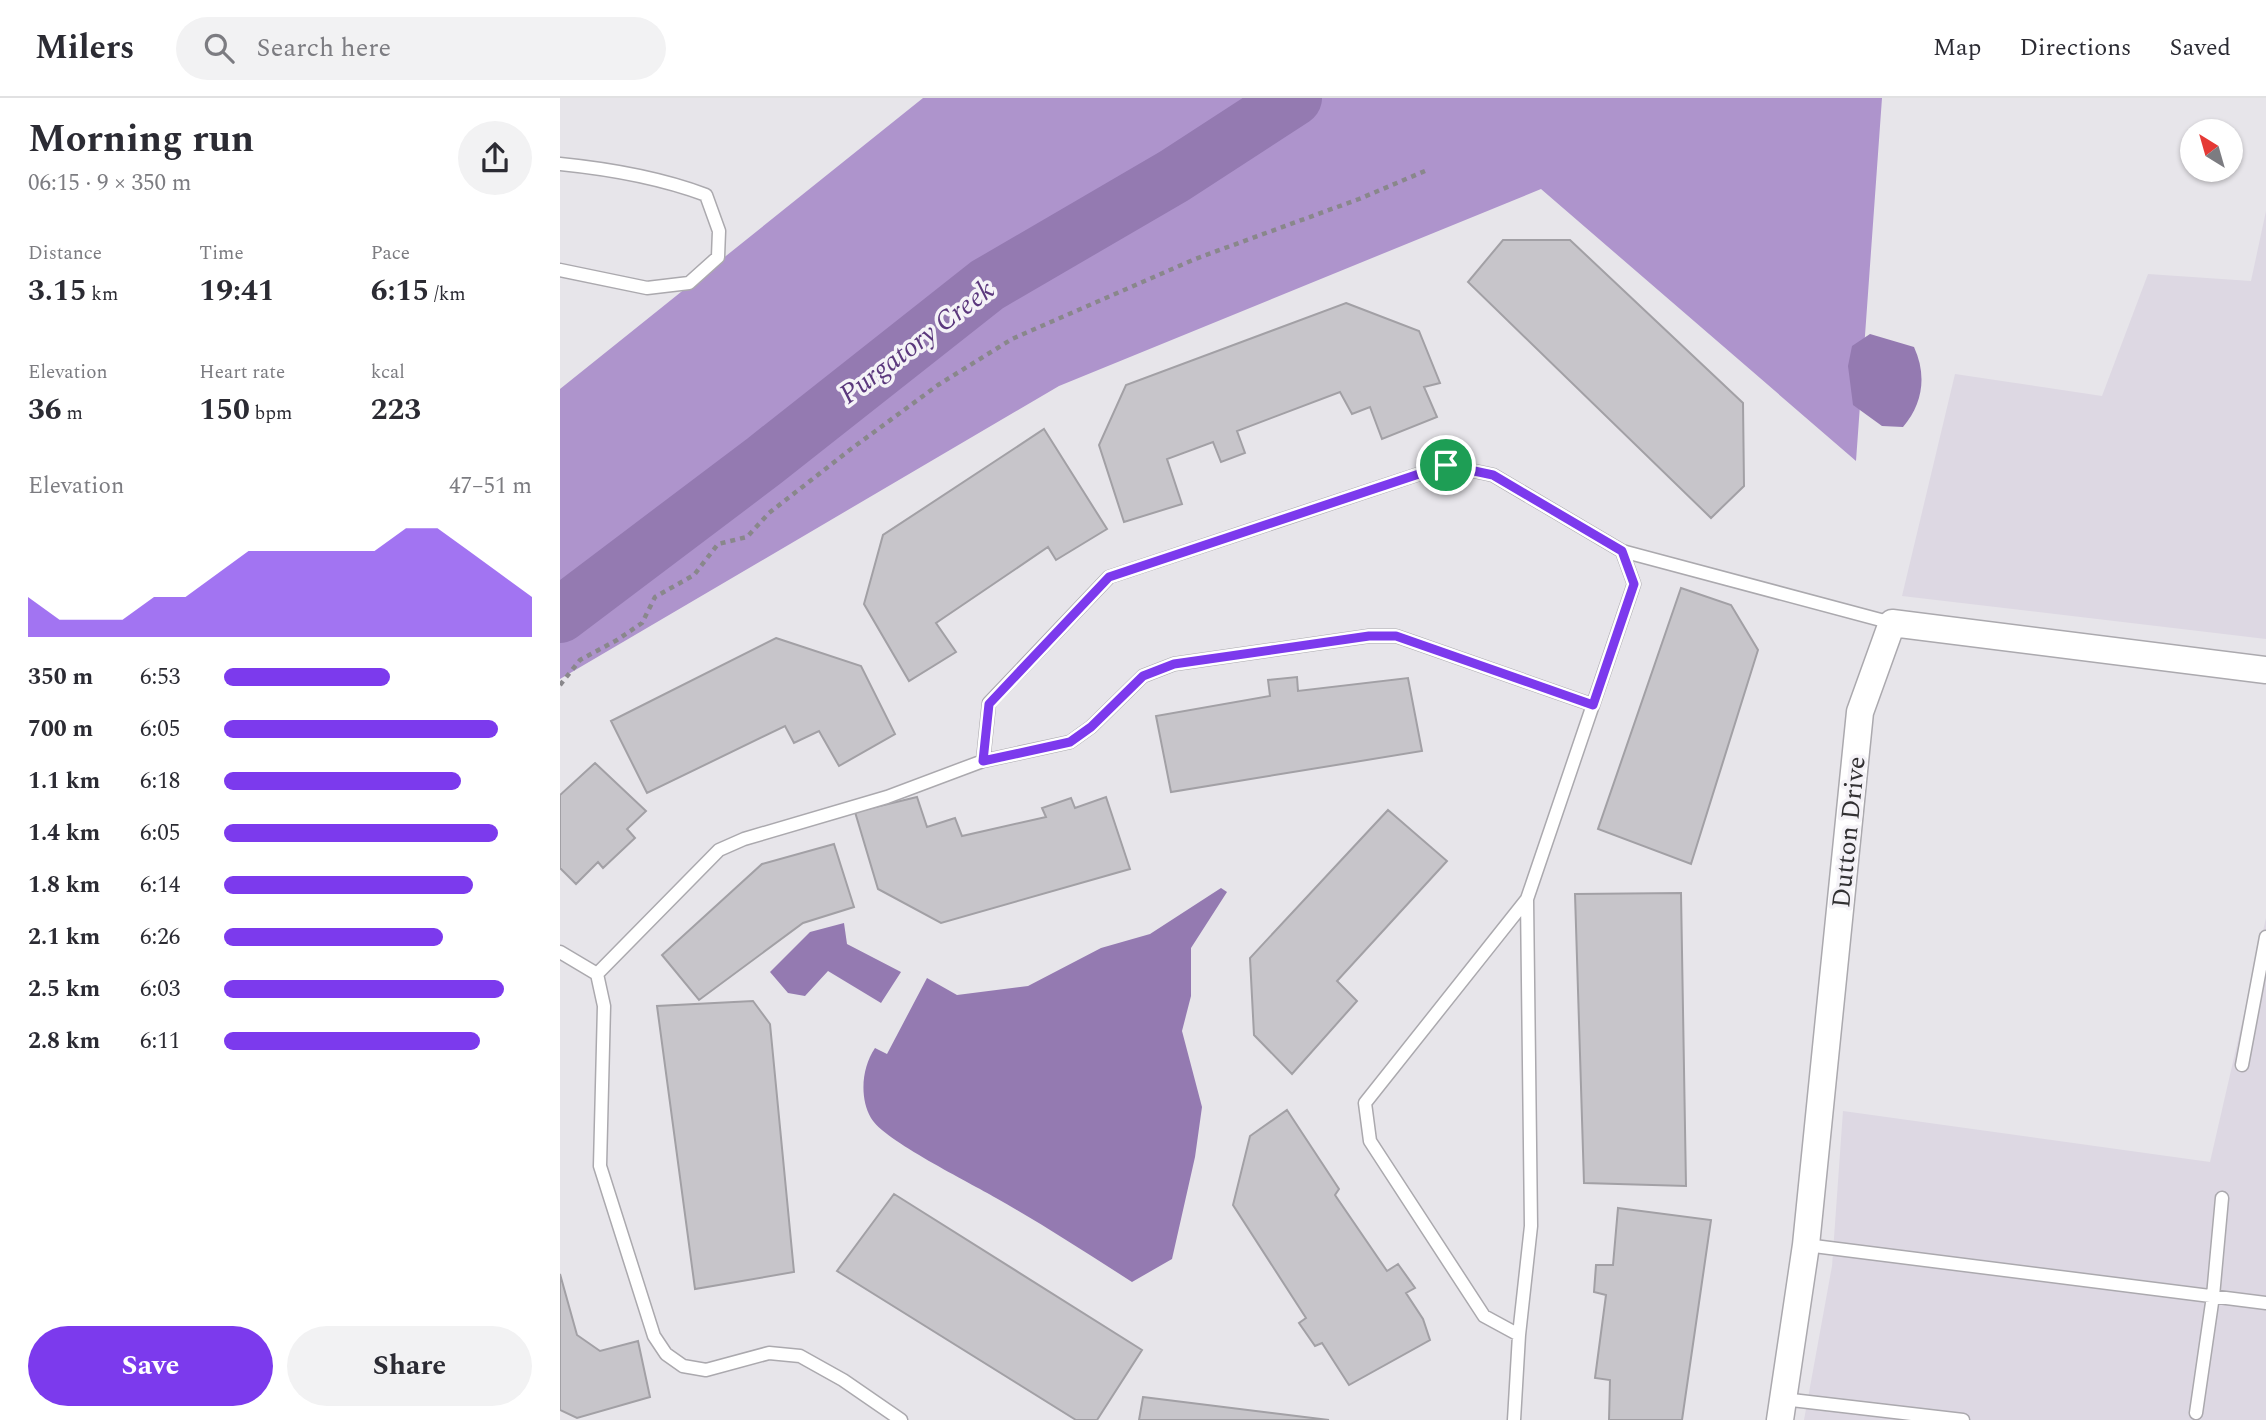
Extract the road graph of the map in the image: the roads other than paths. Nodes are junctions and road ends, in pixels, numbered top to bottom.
1 (560, 164) edge
2 (560, 270) edge
3 (1622, 551) junction
4 (1892, 623) junction
5 (2266, 670) edge
6 (1593, 705) junction
7 (983, 761) junction
8 (1527, 899) junction
9 (2266, 937) edge
10 (560, 952) edge
11 (597, 974) junction
12 (2242, 1065) dead end
13 (2222, 1198) dead end
14 (1806, 1245) junction
15 (2213, 1296) junction
16 (2266, 1303) edge
17 (1520, 1335) junction
18 (1781, 1409) edge
19 (2196, 1413) dead end
20 (901, 1420) edge
21 (1514, 1420) edge
22 (1962, 1420) edge

1 - 2 lane
3 - 4 lane
3 - 6 lane
3 - 7 lane
4 - 5 street
4 - 14 street, Dutton Drive
6 - 7 lane
6 - 8 lane
7 - 11 lane
8 - 17 lane
8 - 17 lane
9 - 12 lane
10 - 11 lane
11 - 20 lane
13 - 15 lane
14 - 15 lane
14 - 18 street, Dutton Drive
15 - 16 lane
15 - 19 lane
17 - 21 lane
18 - 22 lane

